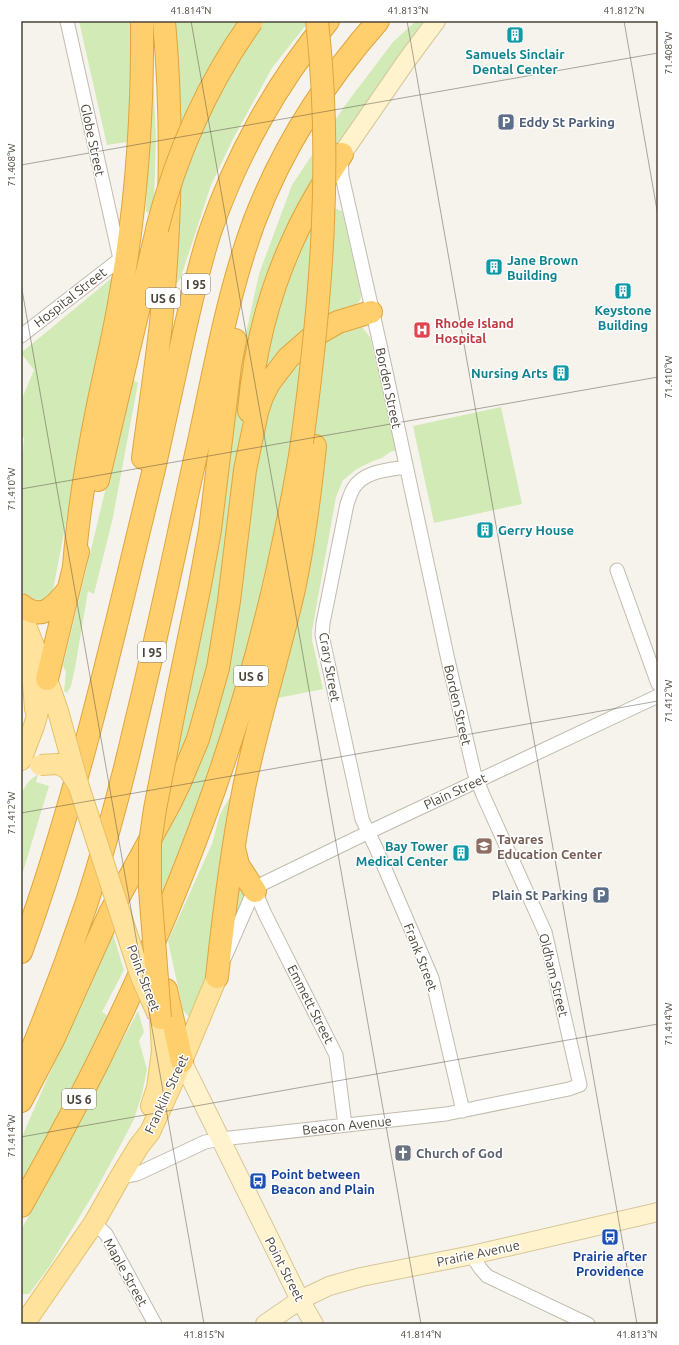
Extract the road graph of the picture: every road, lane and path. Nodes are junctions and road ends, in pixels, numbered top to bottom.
1 (67, 21) edge
2 (142, 21) edge
3 (164, 21) edge
4 (252, 21) edge
5 (317, 21) edge
6 (328, 21) edge
7 (378, 21) edge
8 (436, 21) edge
9 (342, 154) junction
10 (255, 220) junction
11 (120, 259) joint
12 (371, 312) junction
13 (21, 336) edge
14 (116, 363) junction
15 (309, 444) junction
16 (406, 467) junction
17 (245, 470) junction
18 (618, 570) dead end
19 (128, 572) junction
20 (68, 589) junction
21 (21, 605) edge
22 (21, 612) edge
23 (21, 647) edge
24 (47, 679) junction
25 (658, 684) edge
26 (658, 696) edge
27 (34, 726) junction
28 (21, 760) edge
29 (21, 774) edge
30 (477, 781) junction
31 (79, 787) junction
32 (369, 832) junction
33 (234, 843) junction
34 (255, 891) junction
35 (153, 935) junction
36 (21, 952) edge
37 (217, 977) junction
38 (160, 1018) junction
39 (182, 1061) junction
40 (21, 1076) edge
41 (580, 1085) joint
42 (21, 1101) edge
43 (463, 1111) junction
44 (345, 1125) junction
45 (221, 1139) junction
46 (139, 1146) junction
47 (120, 1177) junction
48 (21, 1206) edge
49 (658, 1212) edge
50 (94, 1223) junction
51 (472, 1256) junction
52 (300, 1300) junction
53 (24, 1324) edge
54 (155, 1324) edge
55 (265, 1324) edge
56 (314, 1324) edge
57 (588, 1324) edge

1 - 11 street, Globe Street
2 - 14 highway
3 - 19 highway, US 6
4 - 14 highway, bridge
5 - 15 highway, bridge
6 - 19 highway, I 95
7 - 10 highway, I 95
8 - 9 street
9 - 12 street, Borden Street
9 - 17 highway
10 - 35 highway, bridge
10 - 40 highway, I 95
11 - 13 street, Hospital Street
12 - 16 street, Borden Street
12 - 17 highway
14 - 20 highway
15 - 33 highway
15 - 48 highway, US 6
16 - 30 street, Borden Street
16 - 32 street, Crary Street
17 - 42 highway
18 - 25 street
19 - 36 highway, I 95
20 - 21 highway
20 - 24 highway
22 - 24 main road, Point Street
23 - 27 main road
24 - 27 main road
24 - 31 main road, Point Street, bridge
26 - 30 street, Plain Street
27 - 28 main road
29 - 31 main road, bridge
30 - 32 street, Plain Street
30 - 41 street, Oldham Street
31 - 38 main road, Point Street, bridge
32 - 34 street, Plain Street
32 - 43 street, Frank Street
33 - 34 highway
33 - 37 highway
34 - 37 street, Franklin Street
34 - 44 street, Emmett Street
35 - 38 highway, bridge
35 - 39 highway, bridge
37 - 39 main road, Franklin Street
38 - 39 main road, Point Street
38 - 46 main road
39 - 45 street, Point Street
39 - 46 main road, Franklin Street
41 - 43 street, Beacon Avenue
43 - 44 street, Beacon Avenue
44 - 45 street, Beacon Avenue
45 - 47 street, Beacon Avenue
45 - 52 street, Point Street
46 - 47 main road, Franklin Street
47 - 50 main road, Franklin Street
49 - 51 street, Prairie Avenue
50 - 53 main road, Franklin Street
50 - 54 street, Maple Street
51 - 52 street, Prairie Avenue
51 - 57 street
52 - 55 street, Prairie Avenue
52 - 56 street, Point Street

